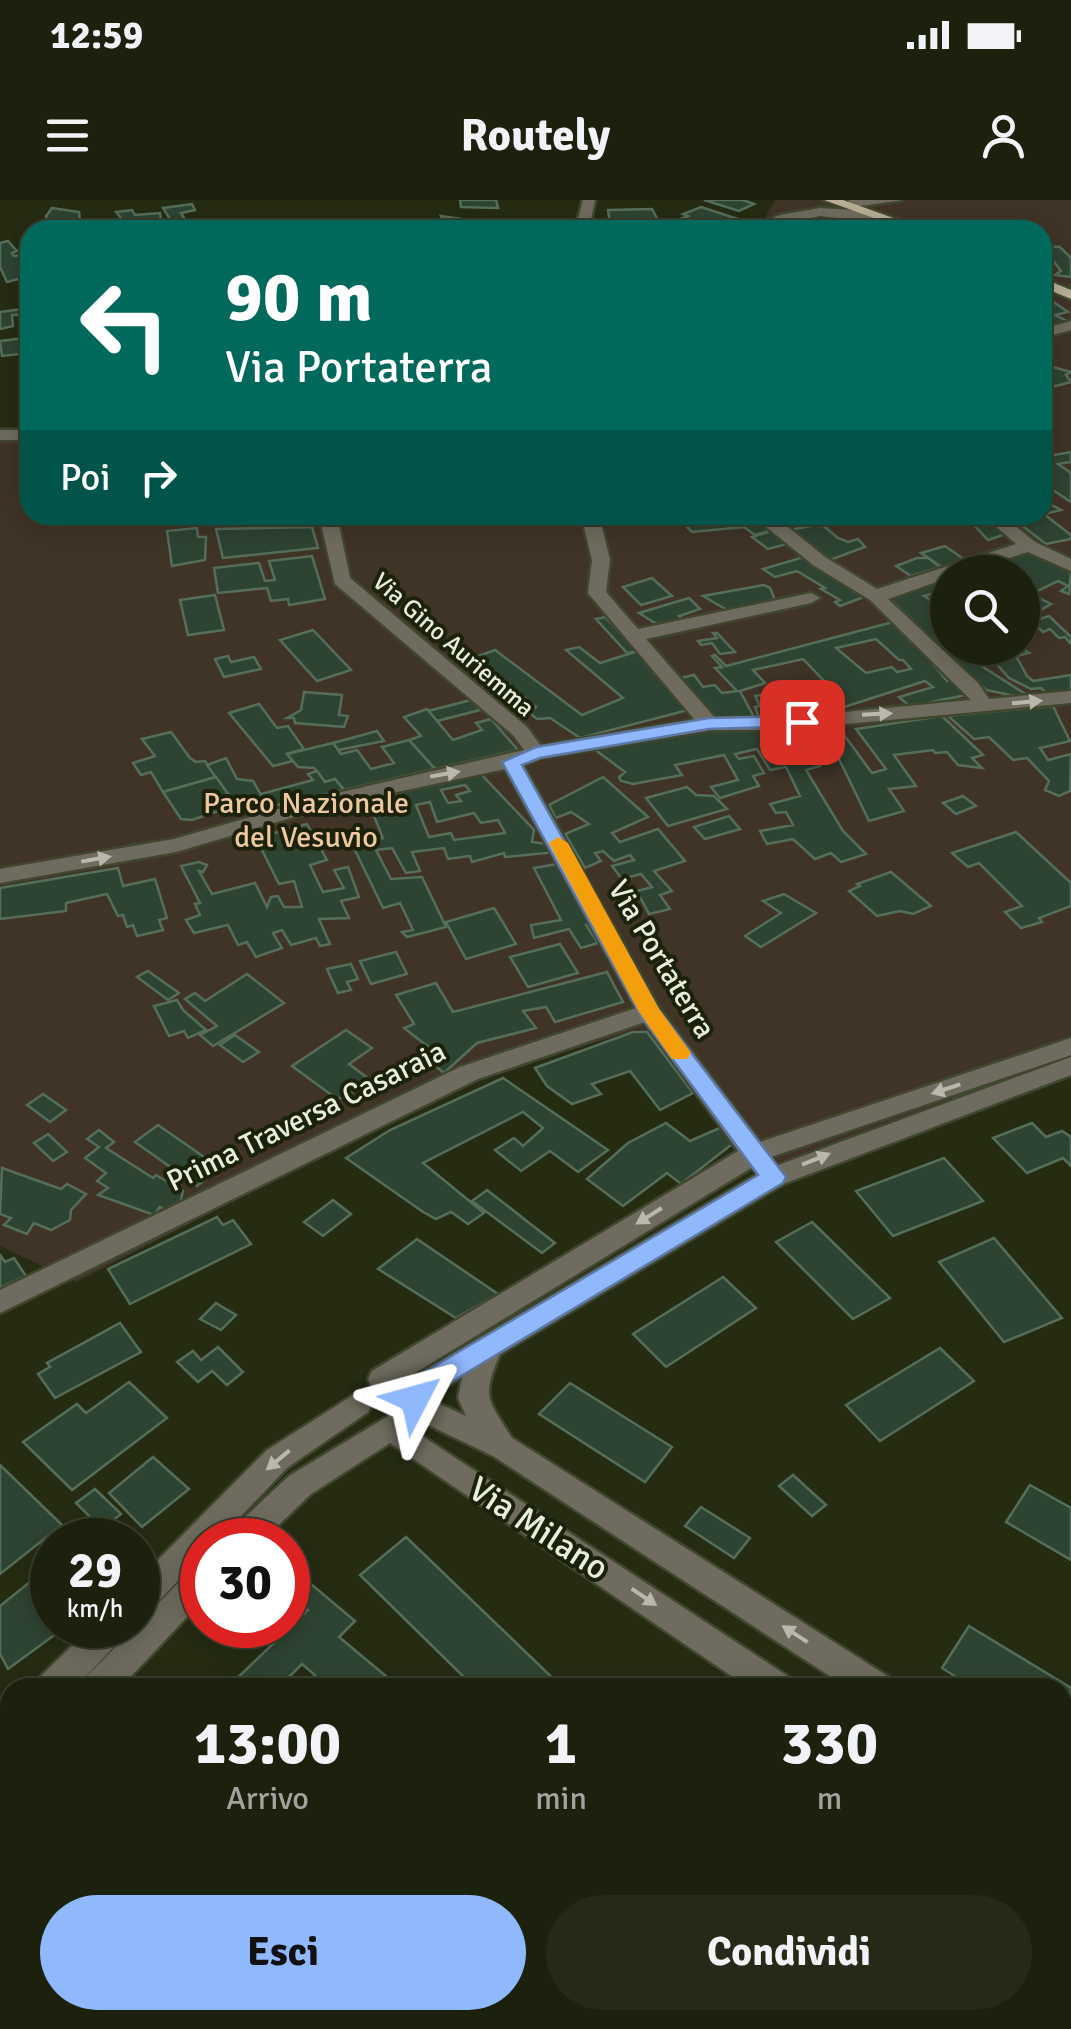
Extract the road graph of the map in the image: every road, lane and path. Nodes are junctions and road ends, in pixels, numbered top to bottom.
1 (820, 200) edge
2 (898, 200) edge
3 (835, 202) edge
4 (783, 208) edge
5 (800, 212) junction
6 (889, 219) junction
7 (330, 525) edge
8 (592, 525) edge
9 (775, 525) edge
10 (1005, 525) edge
11 (1071, 545) edge
12 (1035, 549) junction
13 (1071, 566) edge
14 (811, 598) dead end
15 (879, 598) junction
16 (632, 636) junction
17 (1071, 697) edge
18 (984, 705) junction
19 (709, 724) junction
20 (536, 753) junction
21 (511, 762) junction
22 (0, 876) edge
23 (650, 1012) junction
24 (1071, 1046) edge
25 (1071, 1066) edge
26 (752, 1154) junction
27 (774, 1177) junction
28 (0, 1302) edge
29 (489, 1348) junction
30 (382, 1380) junction
31 (414, 1399) junction
32 (358, 1404) junction
33 (390, 1427) junction
34 (503, 1447) junction
35 (265, 1518) edge
36 (160, 1579) edge
37 (180, 1603) edge
38 (91, 1648) edge
39 (62, 1678) edge
40 (108, 1678) edge
41 (762, 1678) edge
42 (861, 1678) edge

1 - 4 street
2 - 3 street
2 - 6 street
3 - 5 street
3 - 6 main road
4 - 5 street
5 - 6 street
7 - 20 street, Via Gino Auriemma
8 - 16 street
9 - 15 street
10 - 12 street
11 - 12 street
12 - 13 street
12 - 15 street
14 - 16 street
15 - 18 street
16 - 19 street
18 -> 17 street
19 -> 18 street
19 - 20 street
20 - 21 street
22 -> 21 street
21 - 23 street, Via Portaterra
23 - 26 street, Via Portaterra
23 - 28 street, Prima Traversa Casaraia
24 -> 26 street
27 -> 25 street
26 - 27 street, Via Portaterra
26 -> 30 street
27 - 29 street
29 - 31 street
29 - 34 street, Via Milano
30 - 31 street
30 - 32 street
31 - 33 street
31 - 34 street, Via Milano
32 - 33 street
32 -> 36 street
33 - 35 street
33 -> 41 street, Via Milano
42 -> 34 street, Via Milano
37 - 40 street
38 - 39 street

